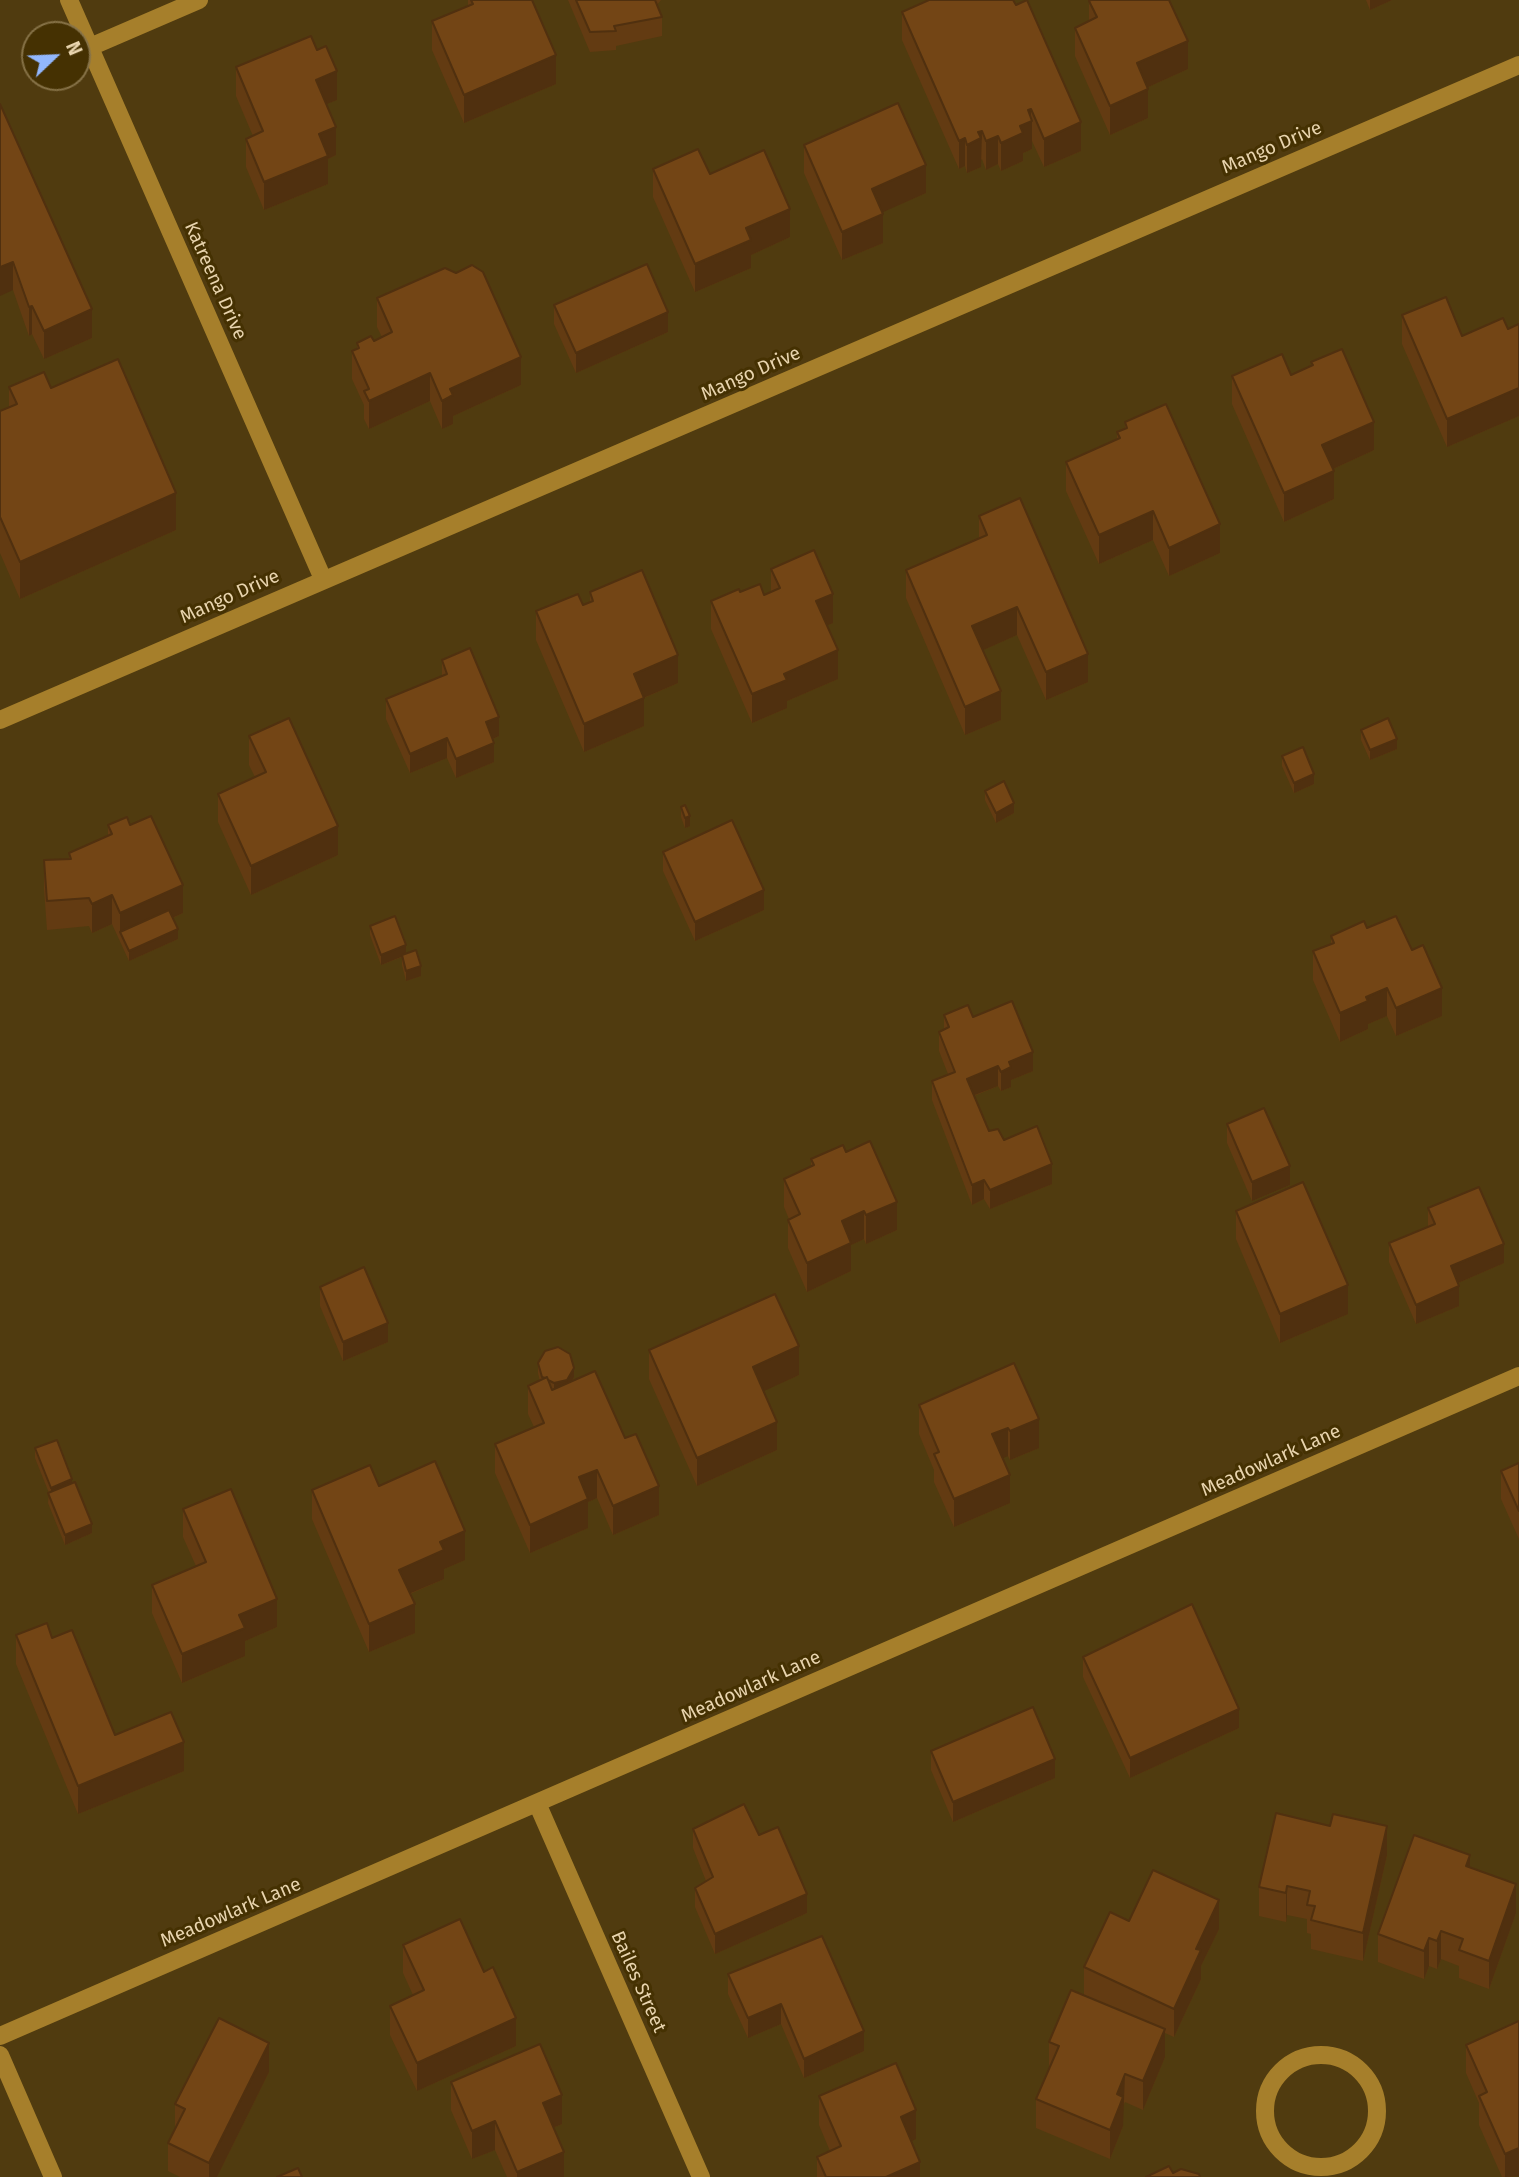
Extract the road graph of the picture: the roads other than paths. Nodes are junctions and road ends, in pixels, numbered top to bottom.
1 (69, 0) edge
2 (199, 0) edge
3 (78, 21) edge
4 (91, 47) edge
5 (91, 49) edge
6 (1519, 65) edge
7 (323, 579) junction
8 (0, 720) edge
9 (1519, 1376) edge
10 (537, 1803) junction
11 (0, 2036) edge
12 (0, 2055) edge
13 (1341, 2171) edge
14 (52, 2177) edge
15 (701, 2177) edge

1 - 3 street, Katreena Drive
2 - 4 street
5 - 7 street, Katreena Drive
6 - 7 street, Mango Drive
7 - 8 street, Mango Drive
9 - 10 street, Meadowlark Lane
10 - 11 street, Meadowlark Lane
10 - 15 street, Bailes Street
12 - 14 street
13 - 13 street

